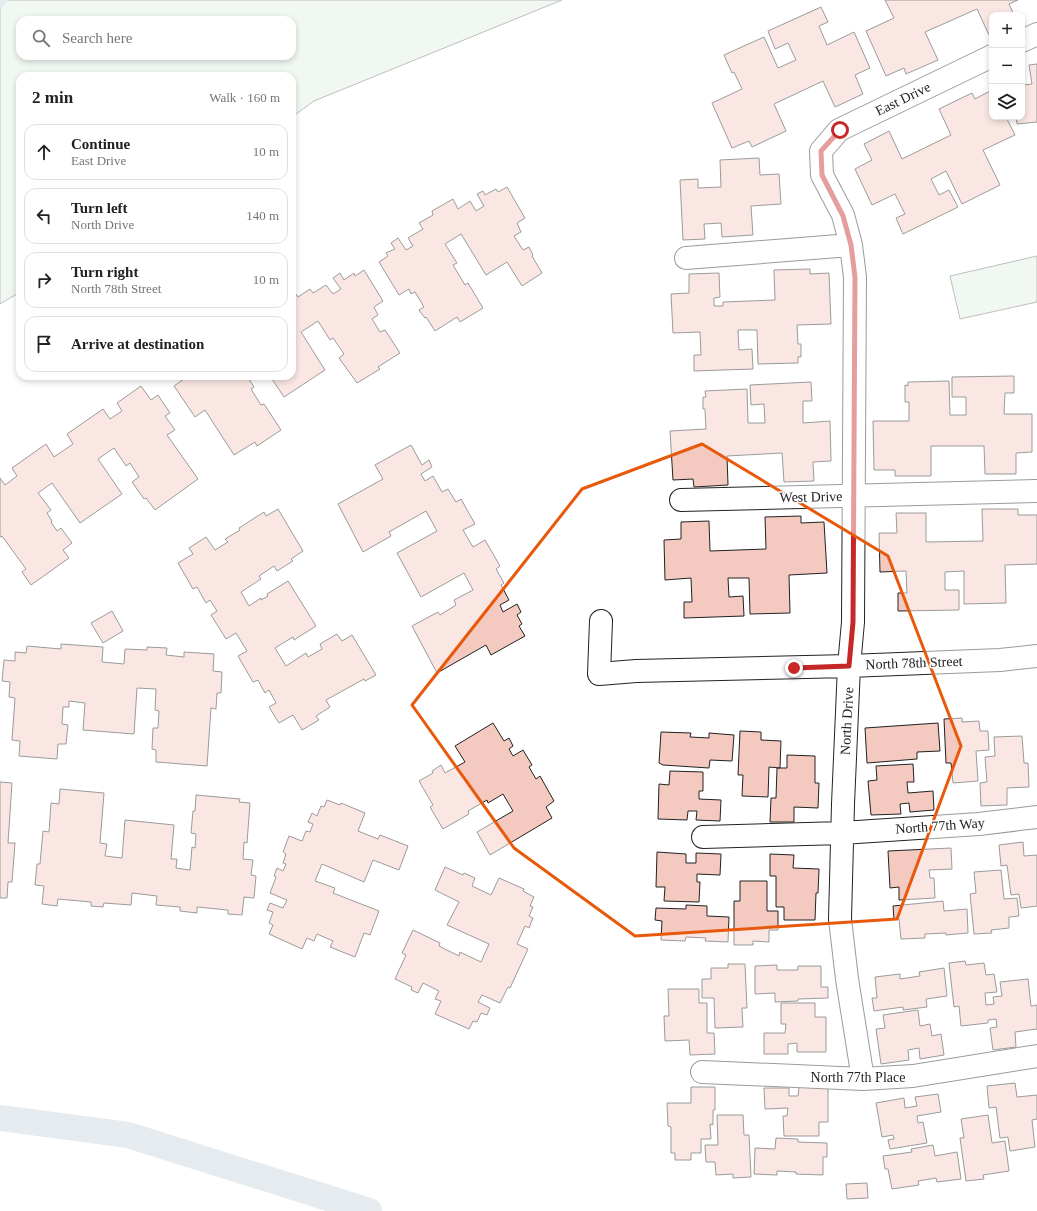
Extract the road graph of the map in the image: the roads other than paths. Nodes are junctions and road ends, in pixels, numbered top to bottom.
1 (1037, 34) edge
2 (1025, 40) edge
3 (989, 57) edge
4 (821, 151) joint
5 (851, 245) junction
6 (686, 258) dead end
7 (1037, 491) edge
8 (854, 496) junction
9 (681, 500) dead end
10 (601, 621) dead end
11 (1037, 656) edge
12 (849, 666) junction
13 (1037, 817) edge
14 (842, 833) junction
15 (702, 837) dead end
16 (1037, 1056) edge
17 (702, 1072) dead end
18 (863, 1079) junction

1 - 2 street
3 - 4 street, East Drive
4 - 5 street, North Drive
5 - 6 street
5 - 8 street, North Drive
7 - 8 street, West Drive
8 - 9 street, West Drive
8 - 12 street, North Drive
10 - 12 street, North 78th Street
11 - 12 street, North 78th Street
12 - 14 street, North Drive
13 - 14 street, North 77th Way
14 - 15 street, North 77th Way
14 - 18 street, North Drive
16 - 18 street, North 77th Place
17 - 18 street, North 77th Place

